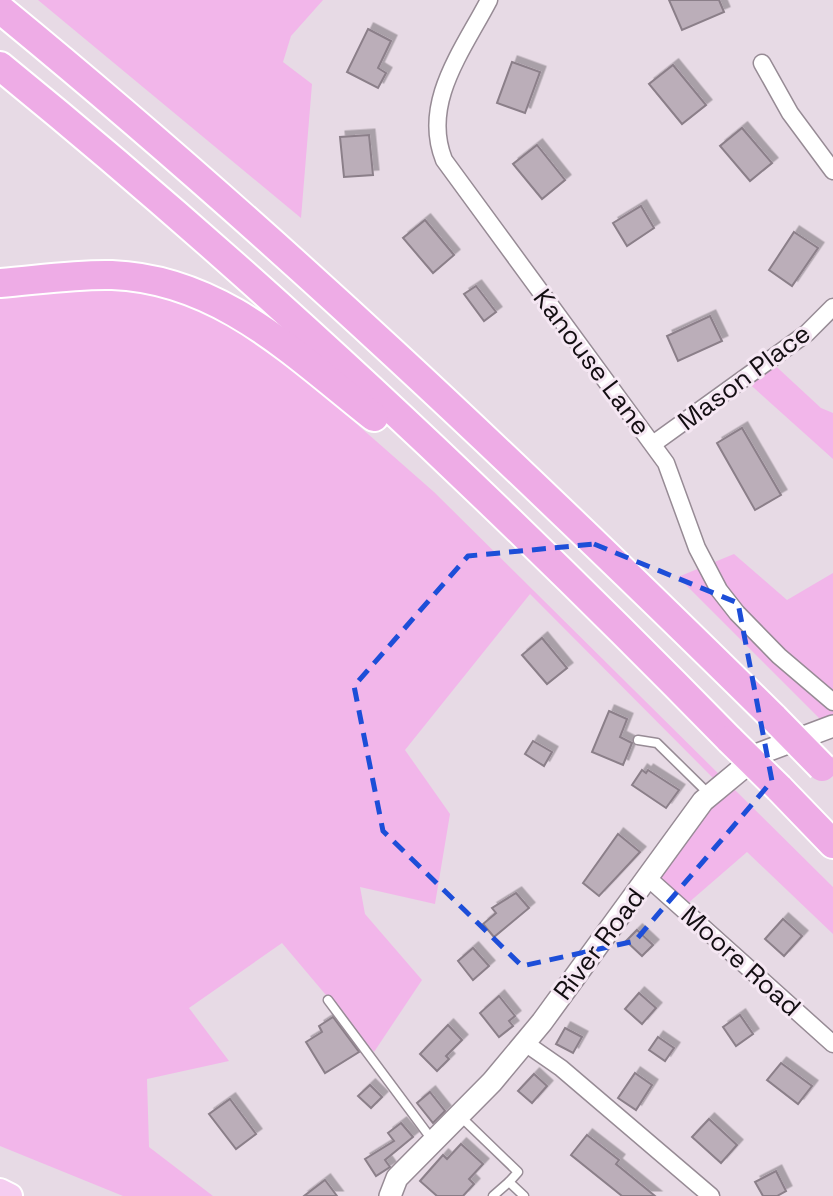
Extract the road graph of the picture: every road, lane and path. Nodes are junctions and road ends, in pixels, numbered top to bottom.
1 (489, 0) edge
2 (0, 9) edge
3 (762, 63) dead end
4 (0, 66) edge
5 (833, 171) edge
6 (0, 283) edge
7 (833, 307) edge
8 (653, 444) junction
9 (534, 545) junction
10 (833, 702) edge
11 (833, 726) edge
12 (638, 740) dead end
13 (828, 772) edge
14 (710, 795) junction
15 (833, 844) edge
16 (649, 878) junction
17 (328, 1000) dead end
18 (525, 1043) junction
19 (833, 1044) edge
20 (459, 1115) junction
21 (433, 1141) junction
22 (509, 1182) junction
23 (0, 1191) edge
24 (10, 1196) edge
25 (390, 1196) edge
26 (493, 1196) edge
27 (524, 1196) edge
28 (711, 1196) edge

1 - 8 street, Kanouse Lane
2 - 13 highway, bridge
3 - 5 street
4 - 9 highway
6 - 9 highway
7 - 8 street, Mason Place
8 - 10 street, Kanouse Lane
9 - 15 highway, bridge
11 - 14 street, River Road
12 - 14 lane
14 - 16 street, River Road
16 - 18 street, River Road
16 - 19 street, Moore Road
17 - 21 lane
18 - 20 street, River Road
18 - 28 street
20 - 21 street, River Road
20 - 22 lane
21 - 25 street, River Road
22 - 26 lane
22 - 27 lane
23 - 24 main road

